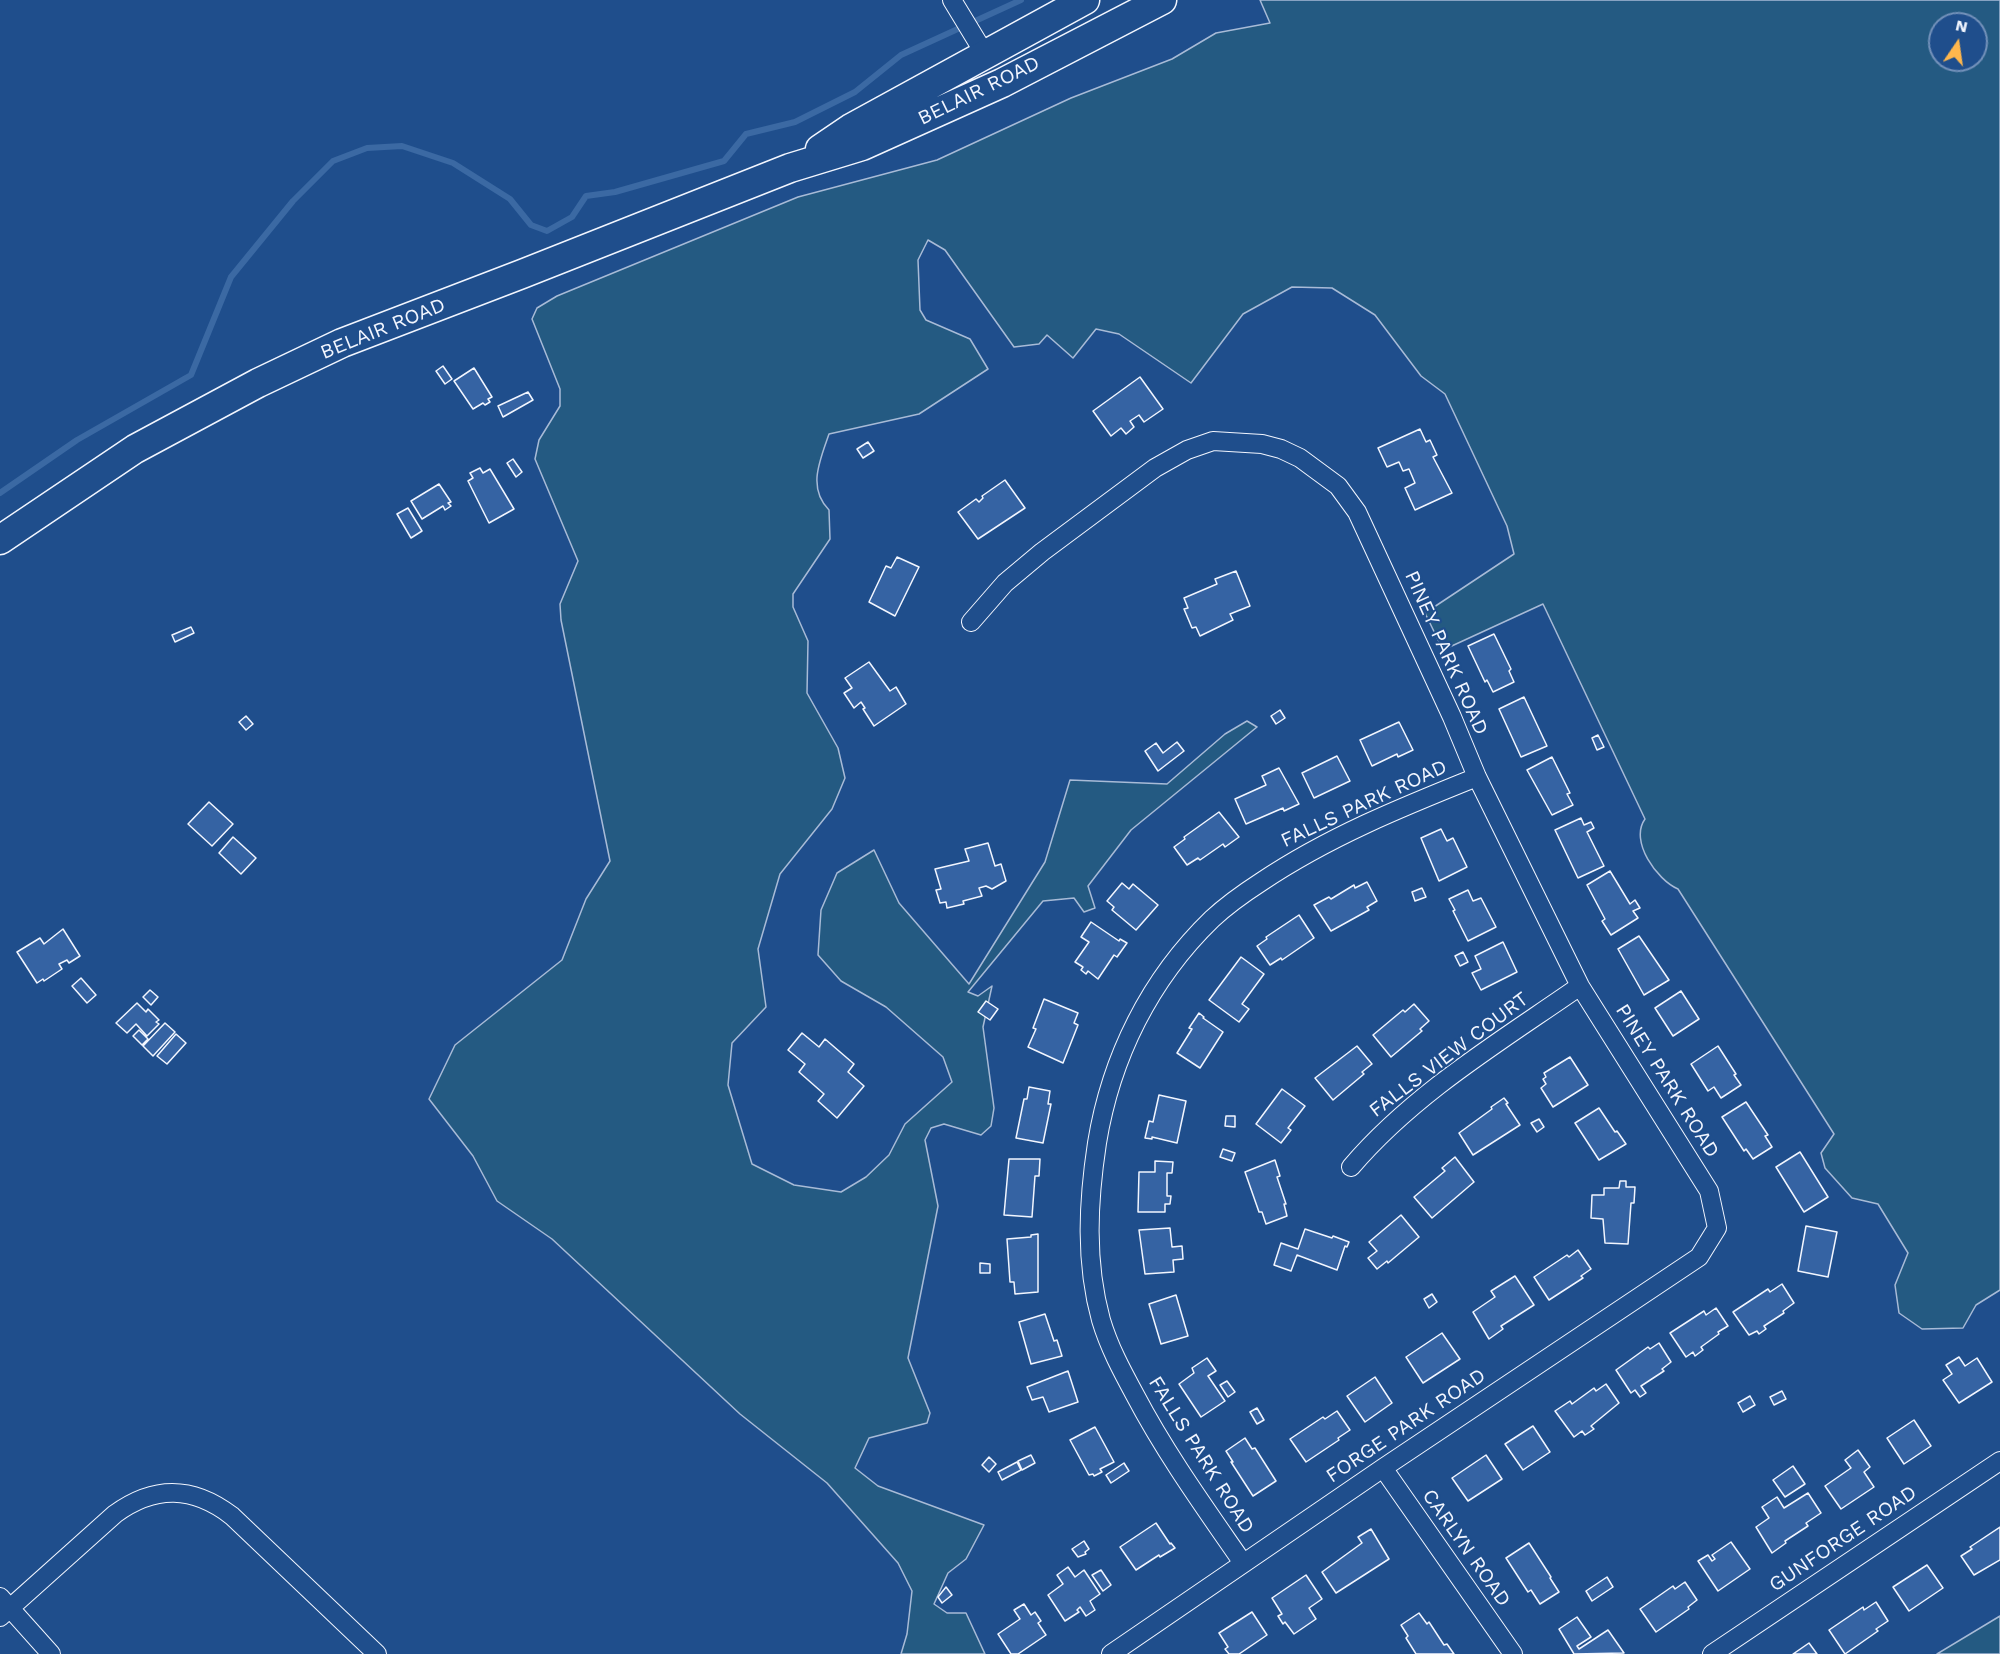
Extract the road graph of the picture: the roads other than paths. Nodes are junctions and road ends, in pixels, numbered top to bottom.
1 (952, 0) edge
2 (1085, 0) edge
3 (1162, 0) edge
4 (986, 56) junction
5 (1002, 83) junction
6 (790, 168) junction
7 (0, 540) edge
8 (971, 622) dead end
9 (1477, 777) junction
10 (1580, 986) junction
11 (1351, 1167) dead end
12 (1717, 1228) joint
13 (2000, 1461) edge
14 (1383, 1468) junction
15 (1243, 1563) junction
16 (3, 1608) edge
17 (51, 1654) edge
18 (377, 1654) edge
19 (1111, 1654) edge
20 (1513, 1654) edge
21 (1712, 1654) edge

1 - 4 street
2 - 4 highway, BELAIR ROAD
3 - 5 highway, BELAIR ROAD
4 - 5 highway
4 - 6 highway, BELAIR ROAD
5 - 6 highway, BELAIR ROAD
6 - 7 highway, BELAIR ROAD
8 - 9 street, PINEY PARK ROAD
9 - 10 street, PINEY PARK ROAD
9 - 15 street, FALLS PARK ROAD
10 - 11 street, FALLS VIEW COURT
10 - 12 street, PINEY PARK ROAD
12 - 14 street, FORGE PARK ROAD
13 - 21 street, GUNFORGE ROAD
14 - 15 street, FORGE PARK ROAD
14 - 20 street, CARLYN ROAD
15 - 19 street, FORGE PARK ROAD
16 - 17 street
16 - 18 street

